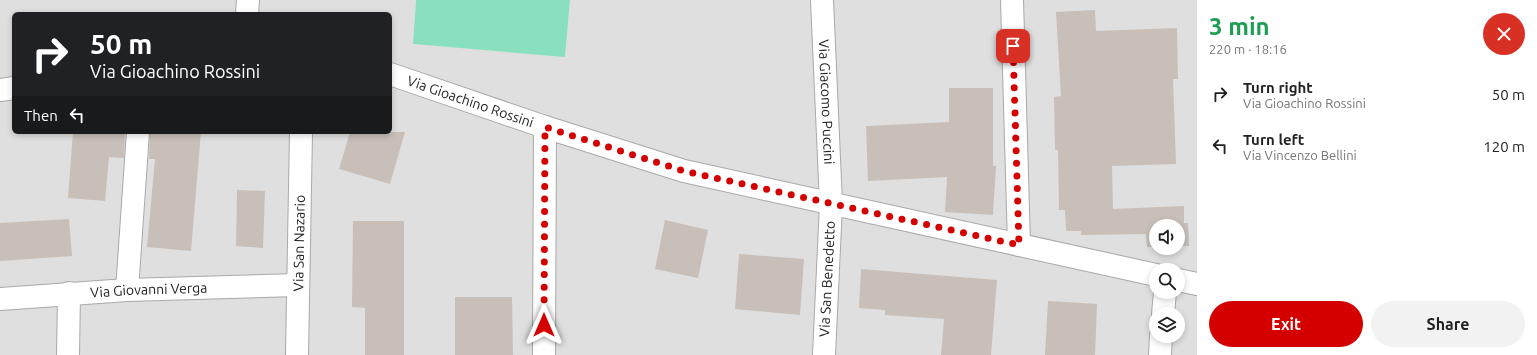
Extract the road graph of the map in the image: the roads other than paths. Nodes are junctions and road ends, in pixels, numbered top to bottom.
1 (248, 0) edge
2 (822, 0) edge
3 (1012, 0) edge
4 (247, 12) edge
5 (392, 75) edge
6 (12, 88) edge
7 (0, 90) edge
8 (545, 127) junction
9 (138, 134) edge
10 (301, 134) edge
11 (831, 204) junction
12 (1019, 245) junction
13 (1149, 273) edge
14 (1185, 281) edge
15 (1197, 284) edge
16 (297, 285) junction
17 (127, 290) junction
18 (69, 293) junction
19 (0, 299) edge
20 (1161, 343) edge
21 (68, 355) edge
22 (297, 355) edge
23 (544, 355) edge
24 (824, 355) edge
25 (1160, 355) edge

1 - 4 street
2 - 11 street, Via Giacomo Puccini
3 - 12 street
5 - 8 street, Via Gioachino Rossini
6 - 7 street
8 - 11 street, Via Gioachino Rossini
8 - 23 street
9 - 17 street
10 - 16 street, Via San Nazario
11 - 12 street, Via Gioachino Rossini
11 - 24 street, Via San Benedetto
12 - 13 street, Via Gioachino Rossini
14 - 15 street
16 - 17 street, Via Giovanni Verga
16 - 22 street, Via San Nazario
17 - 18 street, Via Giovanni Verga
18 - 19 street, Via Giovanni Verga
18 - 21 street
20 - 25 street

